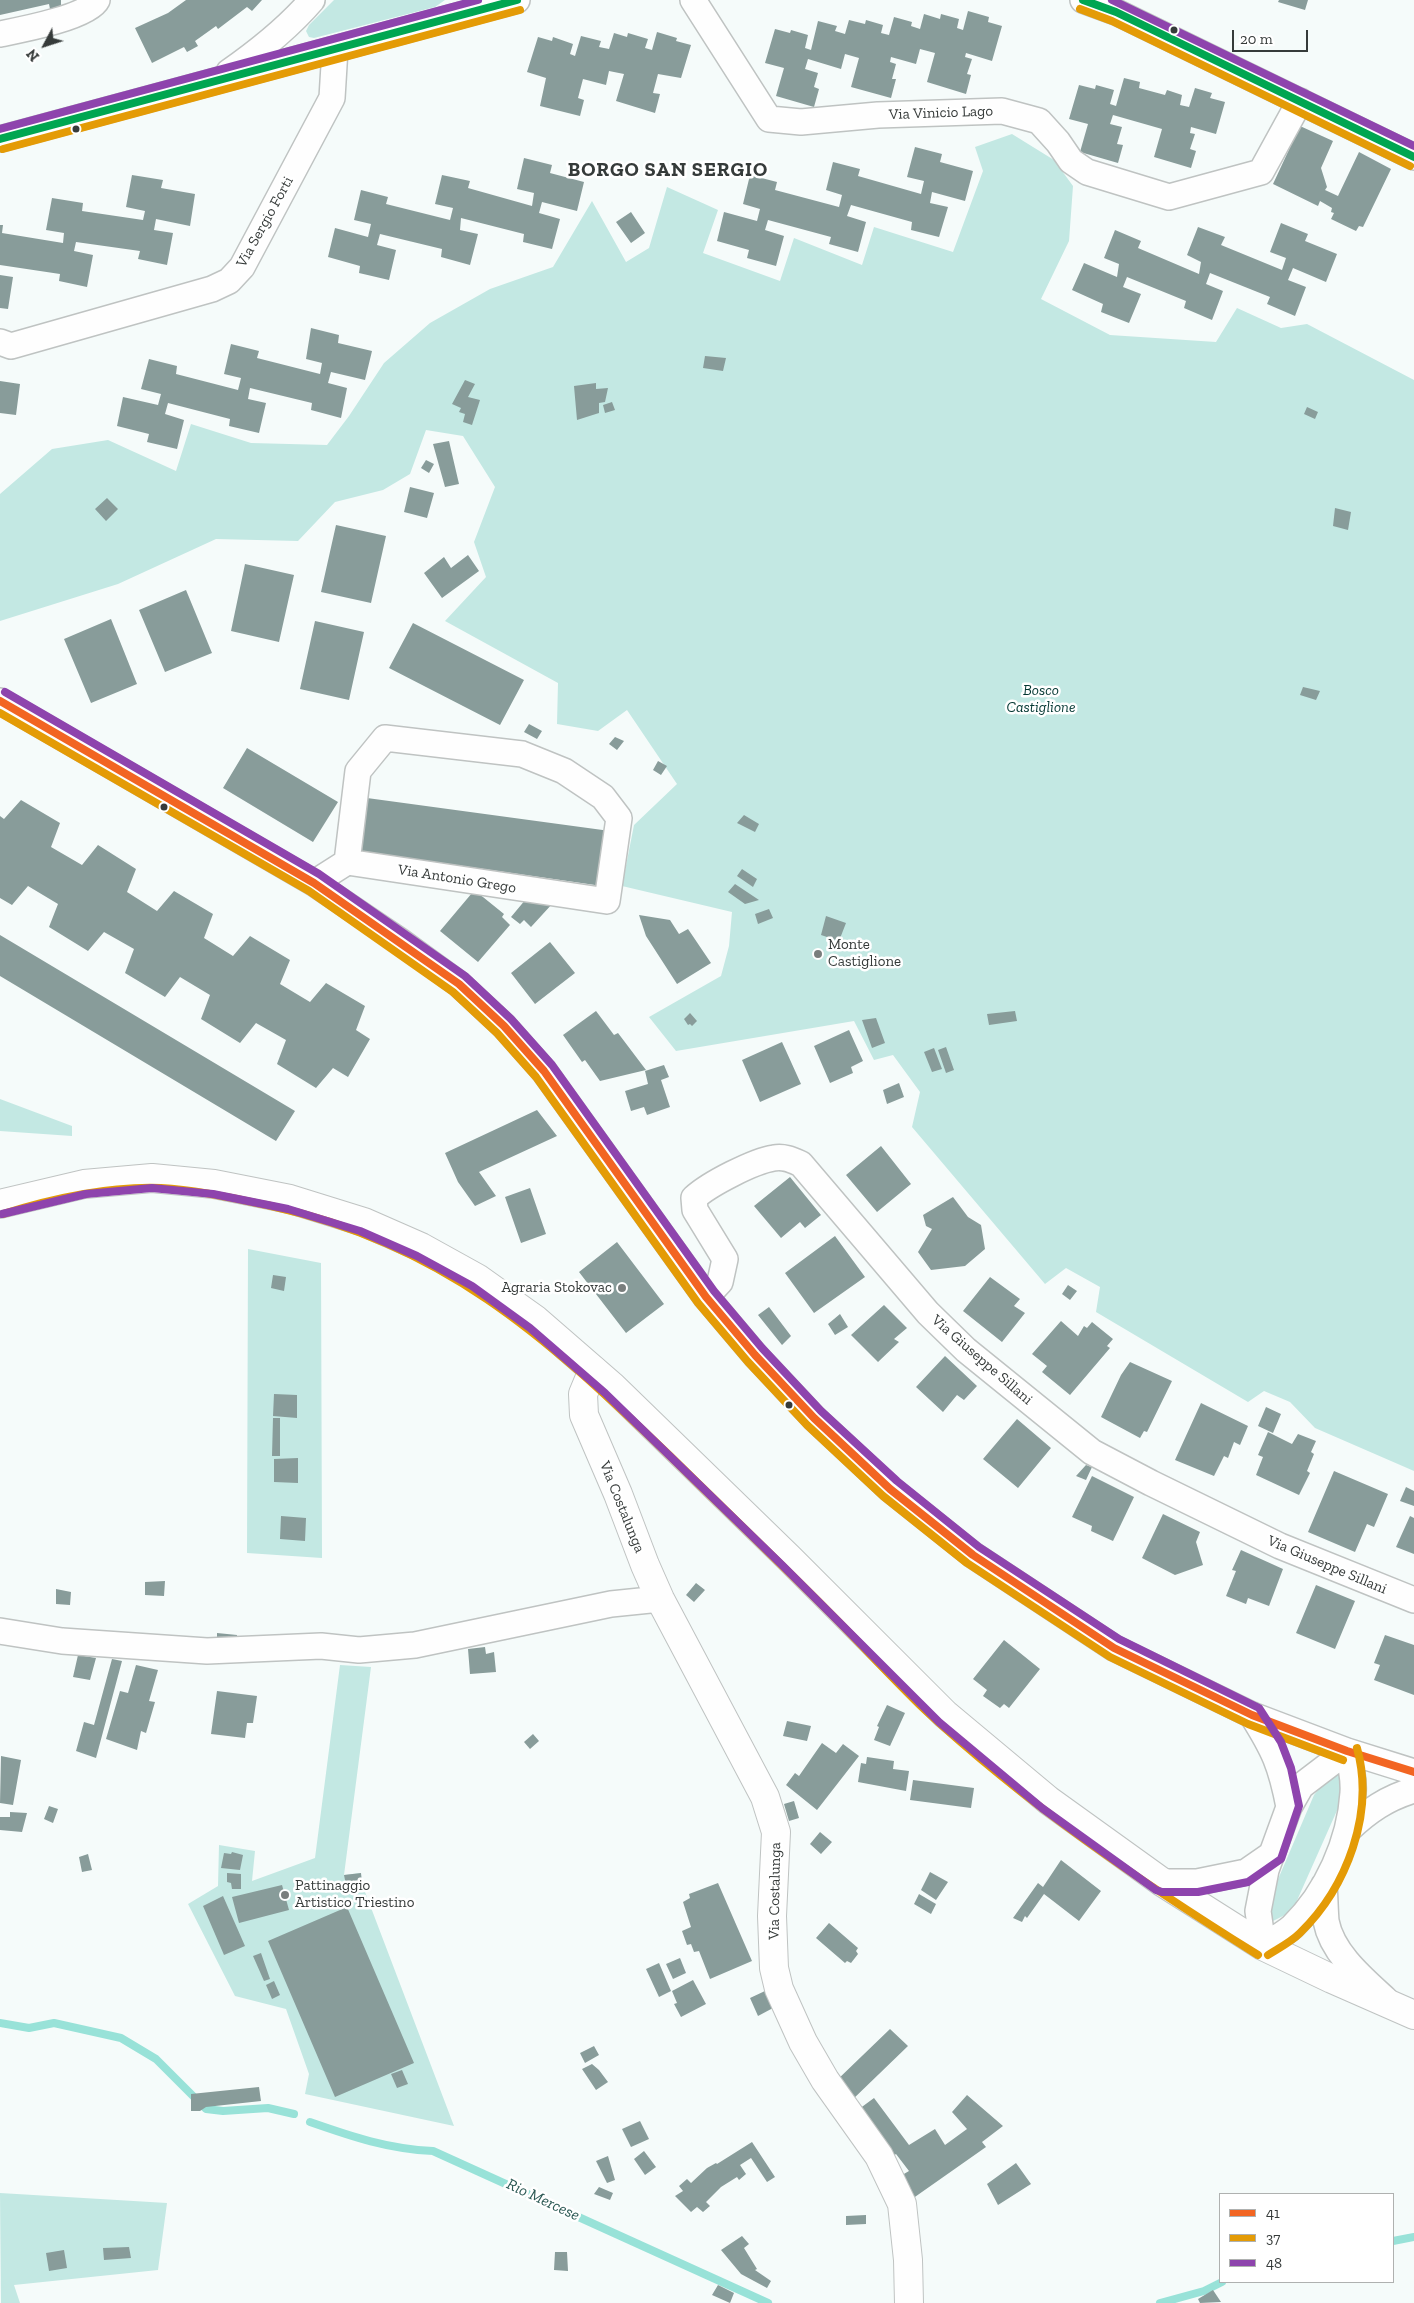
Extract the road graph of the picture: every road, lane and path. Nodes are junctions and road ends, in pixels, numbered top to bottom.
1 (97, 0) edge
2 (312, 0) edge
3 (514, 0) edge
4 (693, 0) edge
5 (1083, 0) edge
6 (0, 34) edge
7 (335, 49) junction
8 (215, 82) junction
9 (1300, 101) junction
10 (0, 139) edge
11 (1414, 157) edge
12 (0, 342) edge
13 (0, 701) edge
14 (347, 862) junction
15 (314, 883) junction
16 (0, 1204) edge
17 (706, 1296) junction
18 (592, 1370) junction
19 (660, 1599) junction
20 (1414, 1600) edge
21 (0, 1631) edge
22 (1252, 1715) junction
23 (1347, 1751) junction
24 (1414, 1772) edge
25 (1414, 1790) edge
26 (1288, 1806) junction
27 (1348, 1830) junction
28 (1272, 1854) junction
29 (1162, 1882) junction
30 (1324, 1885) junction
31 (1263, 1946) junction
32 (1403, 2010) edge
33 (909, 2303) edge

1 - 6 street
2 - 8 street
3 - 7 street
4 - 9 street, Via Vinicio Lago
5 - 9 street
7 - 8 street
7 - 12 street, Via Sergio Forti
8 - 10 street
9 - 11 street
13 - 15 street
14 - 14 street, Via Antonio Grego
14 - 15 street
15 - 17 street
16 - 18 main road
17 - 20 street, Via Giuseppe Sillani
17 - 22 street
18 - 19 main road, Via Costalunga
18 - 29 main road
19 - 21 street
19 - 33 main road, Via Costalunga
22 - 23 street
22 - 26 street
23 - 24 street
23 - 26 street
23 - 27 street
25 - 27 street
26 - 28 street
27 - 30 street
28 - 29 street
28 - 31 street
29 - 31 main road
30 - 31 street
30 - 32 street
31 - 32 main road

